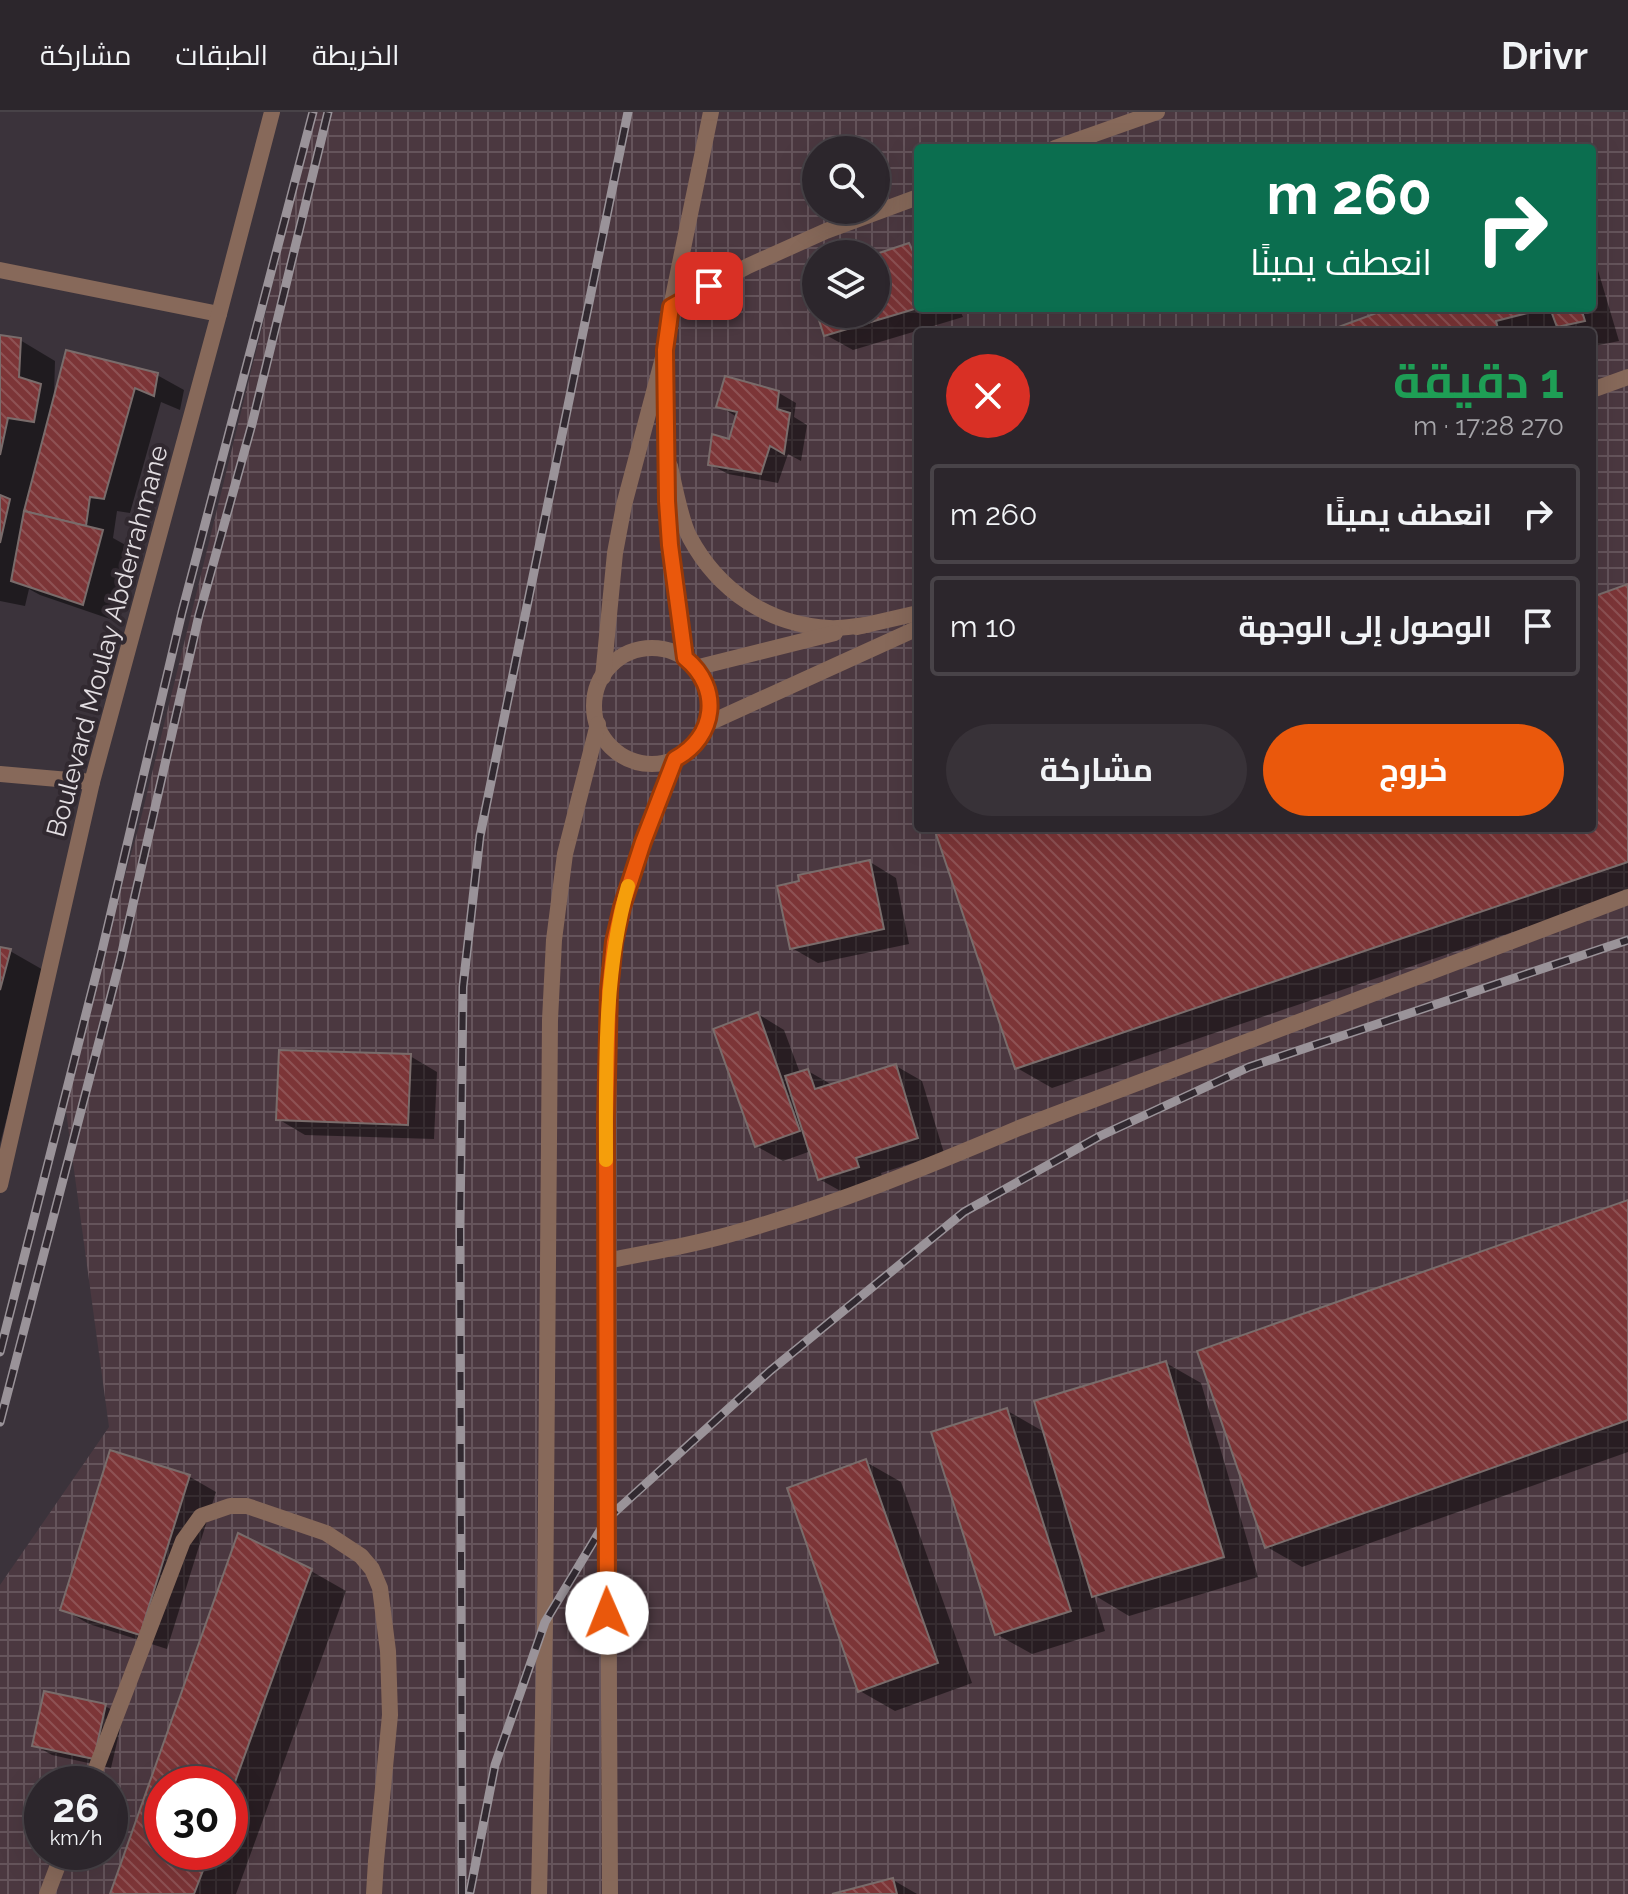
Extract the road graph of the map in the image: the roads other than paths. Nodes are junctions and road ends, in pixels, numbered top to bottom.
1 (272, 112) edge
2 (711, 112) edge
3 (1157, 112) edge
4 (1066, 144) edge
5 (914, 198) edge
6 (0, 270) edge
7 (671, 307) junction
8 (219, 314) junction
9 (665, 350) junction
10 (1628, 377) edge
11 (1596, 389) edge
12 (667, 450) junction
13 (914, 614) edge
14 (866, 625) junction
15 (914, 630) edge
16 (690, 663) junction
17 (603, 677) junction
18 (598, 724) junction
19 (707, 724) junction
20 (675, 759) junction
21 (0, 774) edge
22 (92, 782) junction
23 (1628, 897) edge
24 (0, 1185) edge
25 (607, 1261) junction
26 (97, 1766) edge
27 (56, 1870) edge
28 (47, 1894) edge
29 (374, 1894) edge
30 (539, 1894) edge
31 (610, 1894) edge

1 - 8 street, Boulevard Moulay Abderrahmane
2 - 7 street
3 - 4 street
5 - 7 street
6 - 8 street
7 - 9 street
8 - 22 street, Boulevard Moulay Abderrahmane
9 - 12 street
9 - 17 street
10 - 11 street
12 - 14 street
12 - 16 street
13 - 14 street
14 - 16 street
15 - 19 street
16 - 17 street
16 - 19 street
17 - 18 street
18 - 20 street
18 - 30 street
19 - 20 street
20 - 25 street
21 - 22 street
22 - 24 street, Boulevard Moulay Abderrahmane
23 - 25 street
25 - 31 street
26 - 29 street
27 - 28 street

